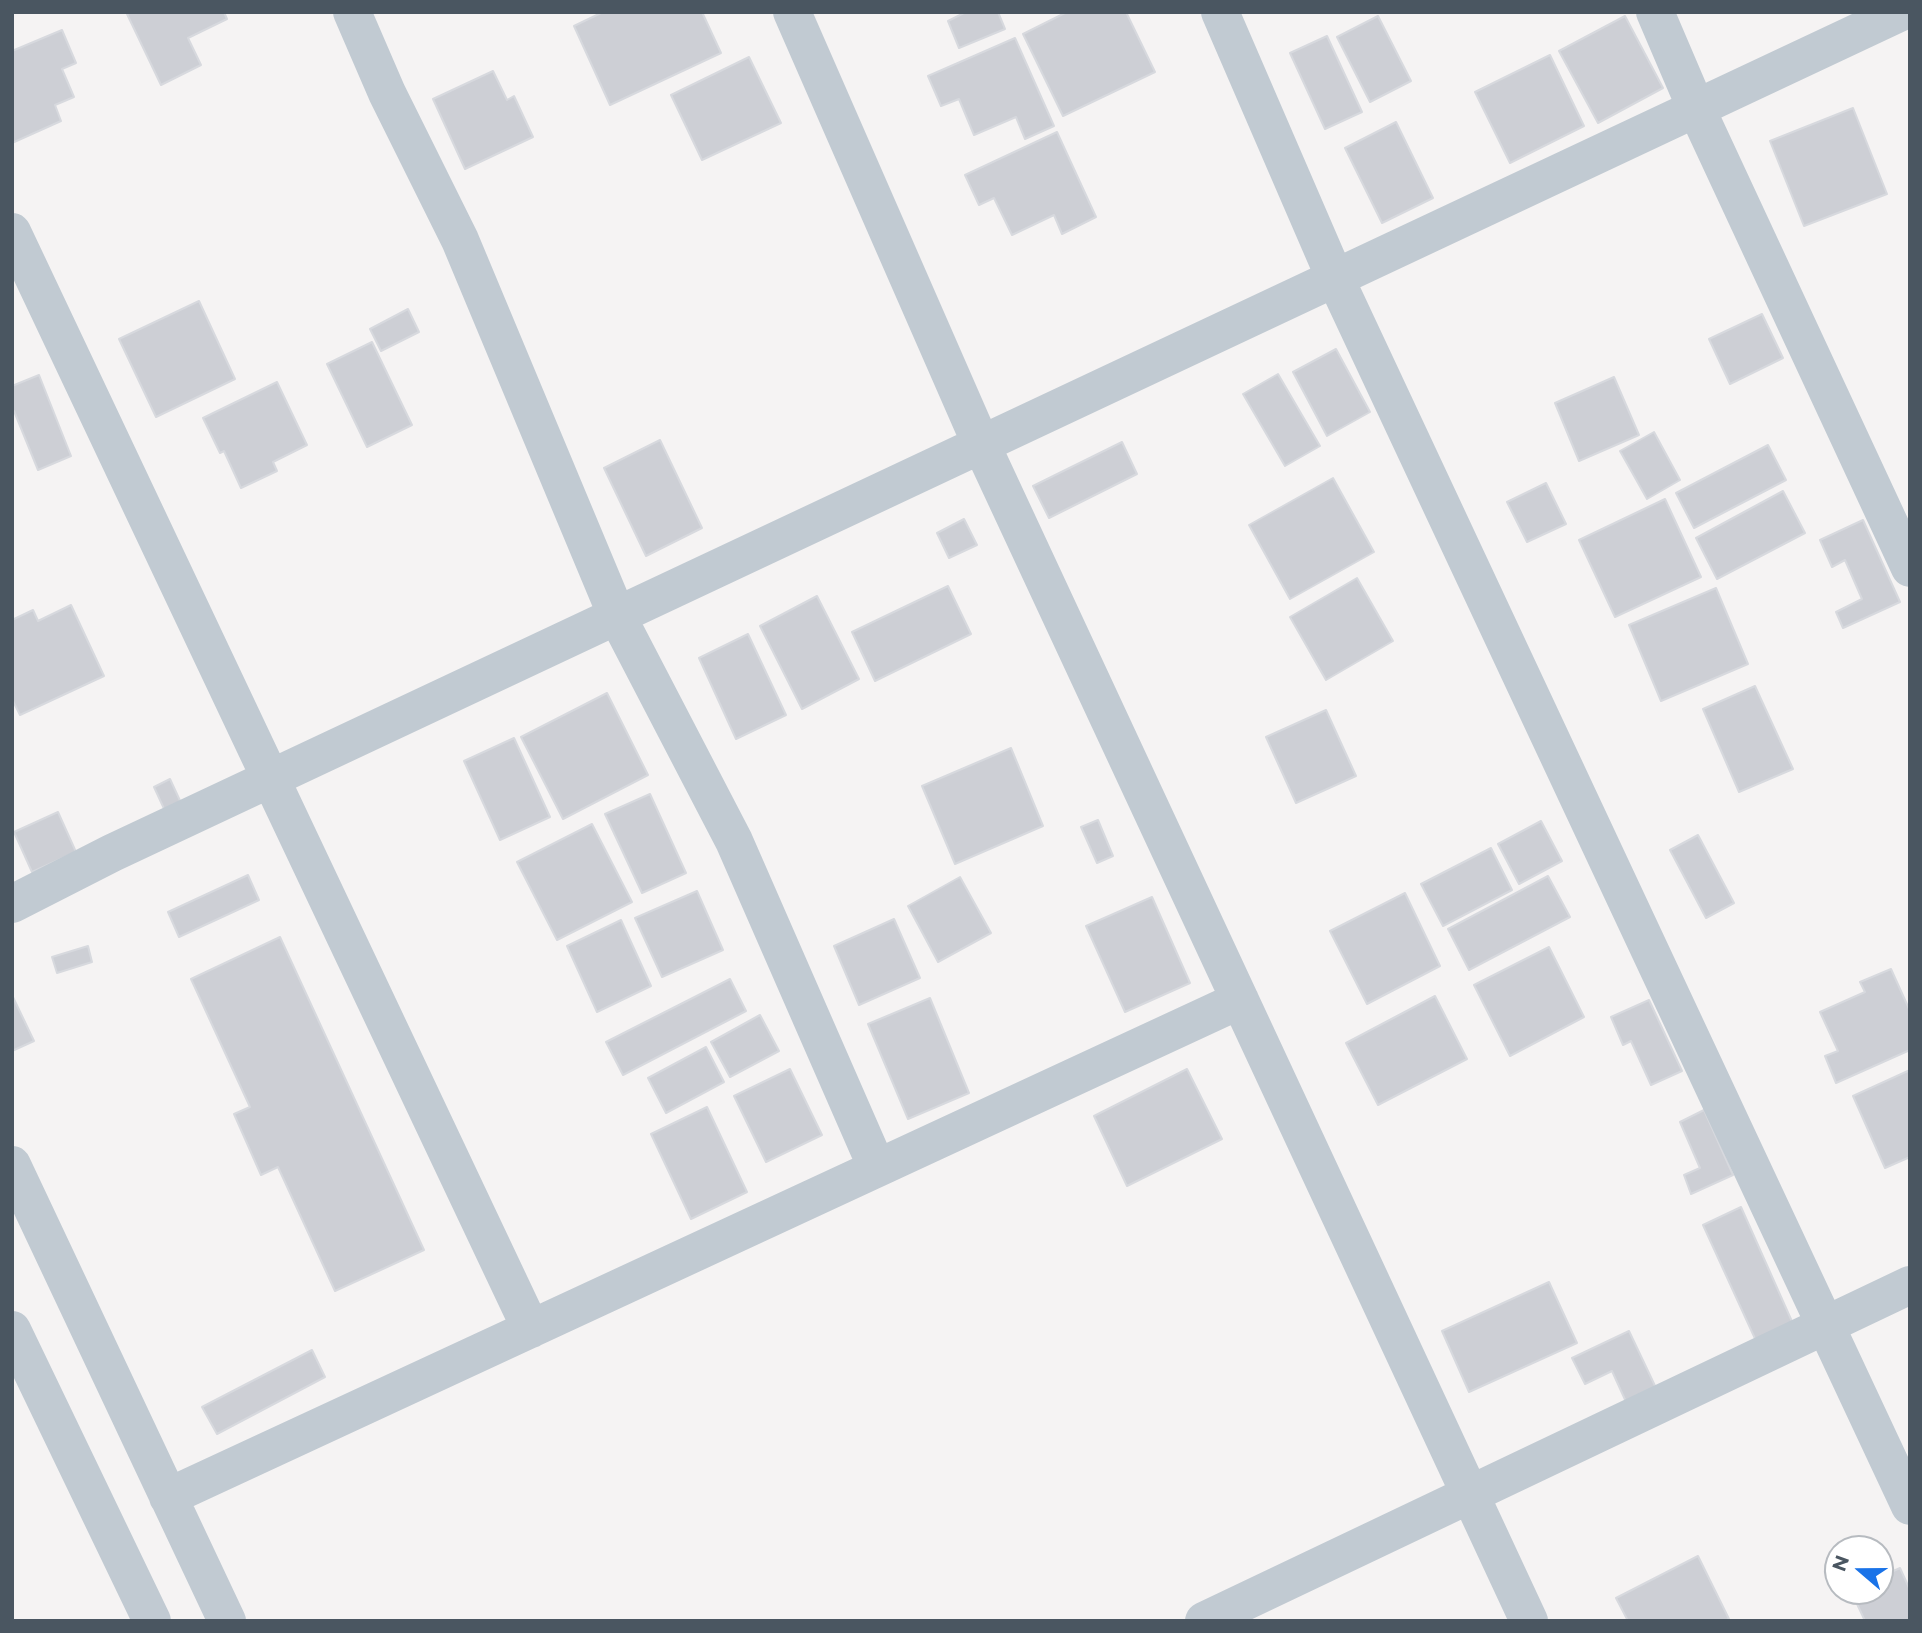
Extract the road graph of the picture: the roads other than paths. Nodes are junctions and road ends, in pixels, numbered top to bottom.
1 (352, 12) edge
2 (792, 12) edge
3 (1220, 12) edge
4 (1654, 12) edge
5 (1900, 12) edge
6 (1696, 108) junction
7 (12, 232) edge
8 (1335, 278) junction
9 (981, 444) junction
10 (1910, 568) edge
11 (617, 616) junction
12 (270, 778) junction
13 (12, 904) edge
14 (1240, 1000) junction
15 (12, 1165) edge
16 (877, 1168) junction
17 (1910, 1286) edge
18 (1825, 1326) junction
19 (531, 1329) junction
20 (12, 1330) edge
21 (1469, 1495) junction
22 (168, 1497) junction
23 (1910, 1506) edge
24 (152, 1621) edge
25 (227, 1621) edge
26 (1204, 1621) edge
27 (1529, 1621) edge

1 - 11 street
2 - 9 street
3 - 8 street
4 - 6 street
5 - 6 street
6 - 8 street
6 - 10 street
7 - 12 street
8 - 9 street
8 - 18 street
9 - 11 street
9 - 14 street
11 - 12 street
11 - 16 street
12 - 13 street
12 - 19 street
14 - 16 street
14 - 21 street
15 - 22 street
16 - 19 street
17 - 18 street
18 - 21 street
18 - 23 street
19 - 22 street
20 - 24 street
21 - 26 street
21 - 27 street
22 - 25 street

